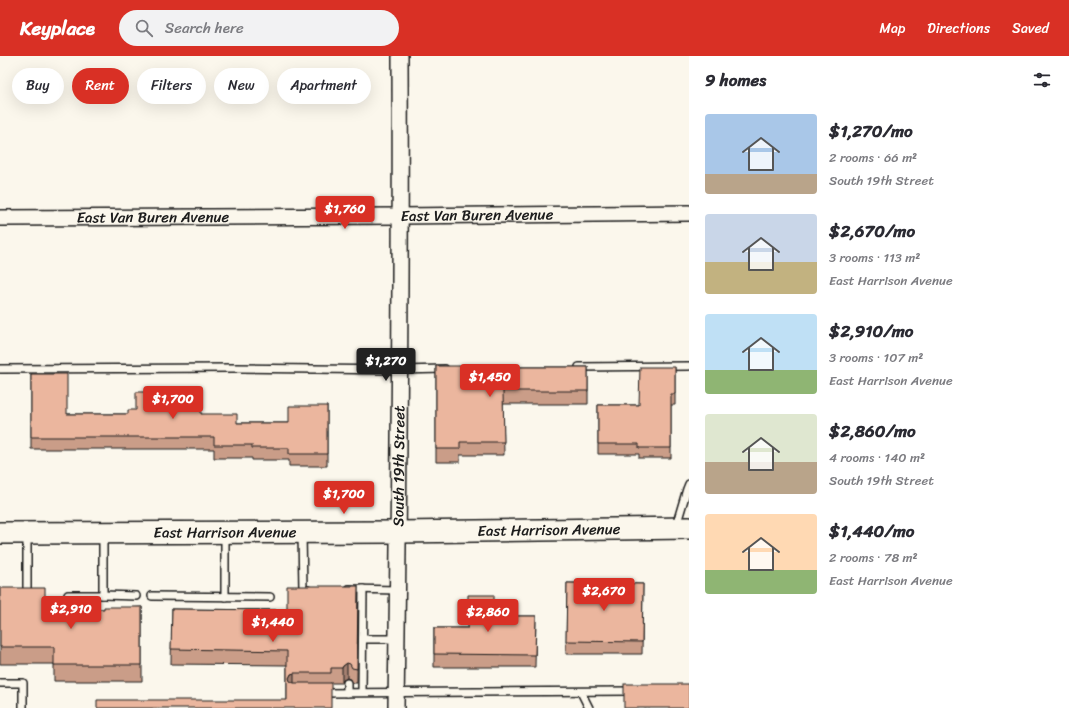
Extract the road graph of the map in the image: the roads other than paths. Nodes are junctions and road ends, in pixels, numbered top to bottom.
1 (400, 56) edge
2 (689, 213) edge
3 (401, 216) junction
4 (0, 218) edge
5 (689, 366) edge
6 (574, 367) edge
7 (0, 369) edge
8 (452, 369) edge
9 (400, 370) junction
10 (689, 484) edge
11 (682, 528) edge
12 (225, 532) junction
13 (302, 532) junction
14 (398, 532) junction
15 (0, 533) edge
16 (27, 533) junction
17 (104, 533) junction
18 (340, 589) edge
19 (363, 589) junction
20 (318, 590) edge
21 (398, 590) junction
22 (68, 596) dead end
23 (103, 596) junction
24 (136, 596) dead end
25 (152, 596) dead end
26 (27, 597) edge
27 (225, 597) junction
28 (270, 597) dead end
29 (363, 638) junction
30 (397, 640) junction
31 (0, 683) edge
32 (347, 683) dead end
33 (643, 691) edge
34 (362, 692) junction
35 (396, 692) junction
36 (581, 692) junction
37 (317, 693) edge
38 (347, 693) junction
39 (23, 708) edge
40 (396, 708) edge
41 (589, 708) edge

1 - 3 street, South 19th Street
2 - 3 street, East Van Buren Avenue
3 - 4 street, East Van Buren Avenue
3 - 9 street, South 19th Street
5 - 6 lane
7 - 9 lane
8 - 9 lane
9 - 14 street, South 19th Street
10 - 11 lane
11 - 14 main road, East Harrison Avenue
12 - 13 main road, East Harrison Avenue
12 - 17 main road, East Harrison Avenue
12 - 27 lane
13 - 14 main road, East Harrison Avenue
13 - 20 lane
14 - 21 street, South 19th Street
15 - 16 main road, East Harrison Avenue
16 - 17 main road, East Harrison Avenue
16 - 26 lane
17 - 23 lane
18 - 19 lane
19 - 21 lane
19 - 29 lane
21 - 30 street, South 19th Street
22 - 23 lane
23 - 24 lane
25 - 27 lane
27 - 28 lane
29 - 30 lane
29 - 34 lane
30 - 35 street, South 19th Street
31 - 39 lane
32 - 38 lane
33 - 36 lane
34 - 35 lane
34 - 38 lane
35 - 36 lane
35 - 40 street, South 19th Street
36 - 41 lane
37 - 38 lane

